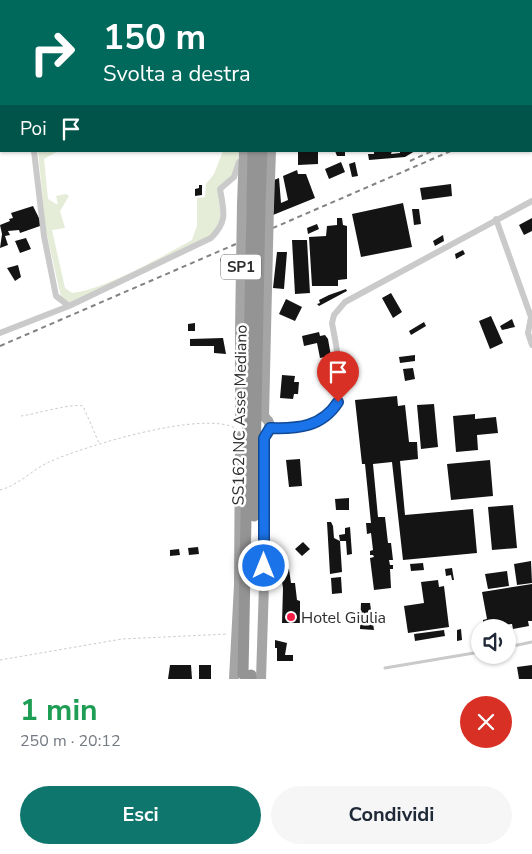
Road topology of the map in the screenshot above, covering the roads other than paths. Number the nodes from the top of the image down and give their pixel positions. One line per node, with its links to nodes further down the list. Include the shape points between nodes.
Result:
1 (34, 152): 11 (street, via 44,236 56,296)
2 (242, 152): 7 (street, via 239,169)
3 (242, 152): 9 (main road, SP1)
4 (253, 152): 9 (highway, SS162 NC Asse Mediano)
5 (262, 152): 9 (highway, SS162 NC Asse Mediano)
6 (271, 152): 9 (main road, SP1)
7 (227, 184): 9 (street, via 235,185); 11 (street, via 220,190 225,214 221,228 211,238)
8 (532, 201): 10 (street)
9 (253, 203): 15 (main road, SP1, bridge, via 266,330 262,416 270,423); 20 (highway, SS162 NC Asse Mediano, bridge); 20 (main road, SP1, bridge, via 240,330 236,634)
10 (496, 219): 12 (street); 15 (street, via 345,302 332,323 341,384 338,402 331,414 296,429)
11 (69, 306): 13 (street)
12 (532, 318): 14 (street, via 528,333)
13 (0, 333)
14 (532, 345)
15 (270, 428): 20 (main road, via 262,439 264,584)
16 (532, 642): 17 (lane)
17 (516, 645)
18 (471, 654): 19 (lane)
19 (385, 668)
20 (247, 678)

